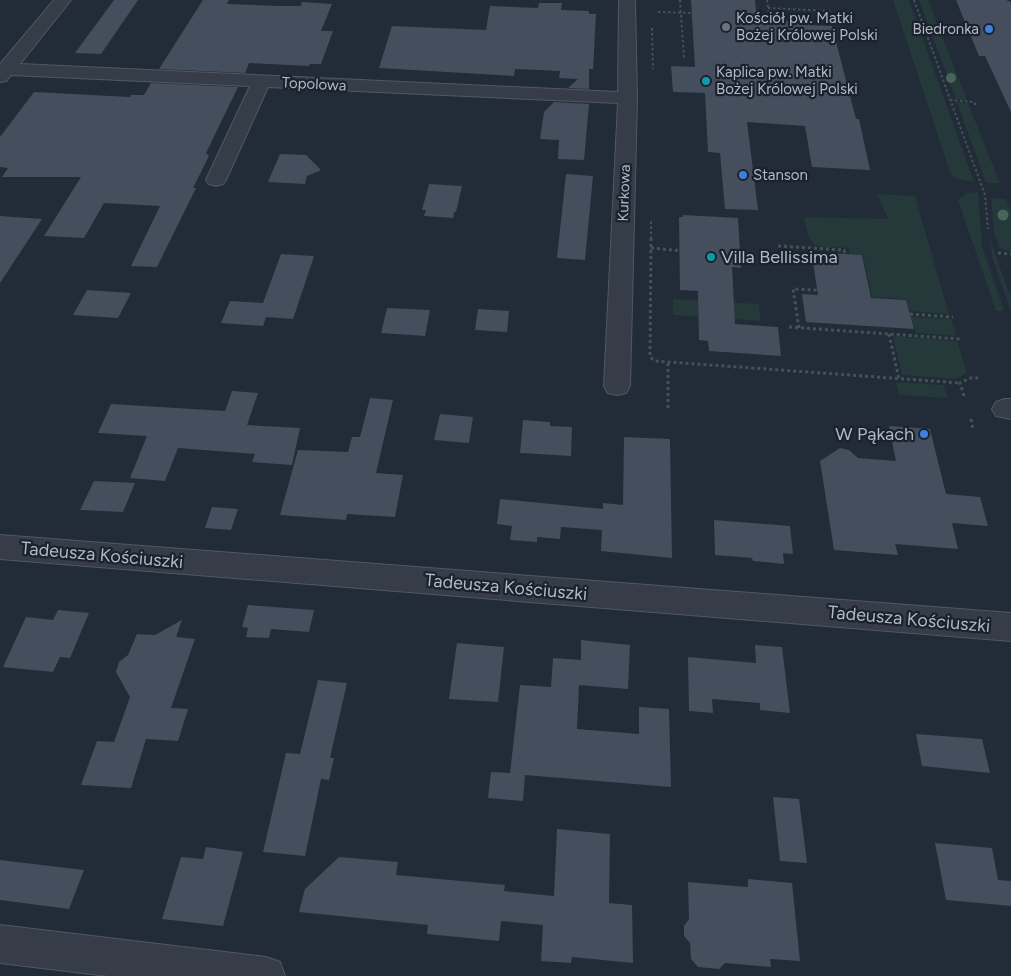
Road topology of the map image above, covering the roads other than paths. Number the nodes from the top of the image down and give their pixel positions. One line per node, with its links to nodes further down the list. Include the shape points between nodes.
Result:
1 (63, 0): 3 (street)
2 (627, 0): 5 (street, Kurkowa)
3 (2, 72): 4 (street, Topolowa)
4 (262, 81): 5 (street, Topolowa); 6 (street)
5 (628, 98): 7 (street, Kurkowa)
6 (216, 180)
7 (617, 386)
8 (0, 547): 9 (street, Tadeusza Kościuszki)
9 (1011, 627)
10 (0, 944): 11 (street)
11 (266, 976)

